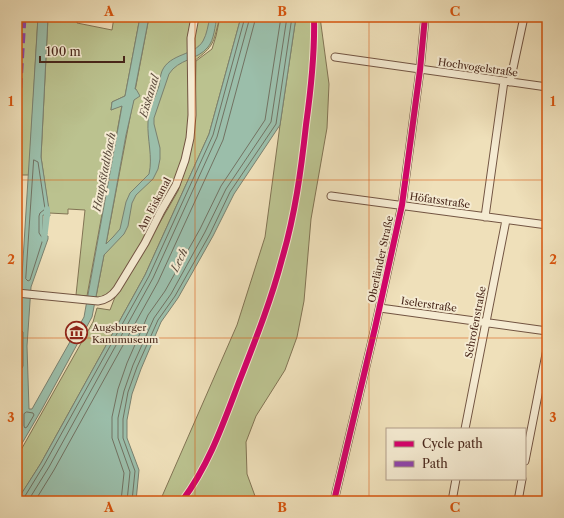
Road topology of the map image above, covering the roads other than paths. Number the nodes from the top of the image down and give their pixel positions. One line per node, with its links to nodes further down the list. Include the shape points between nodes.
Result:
1 (195, 17): 13 (street, Am Eiskanal, via 191,38 191,123 181,173 117,289 107,299 98,301)
2 (425, 17): 5 (street, Oberländer Straße)
3 (524, 17): 6 (street)
4 (335, 57): 5 (street, Hochvogelstraße)
5 (420, 70): 6 (street, Hochvogelstraße); 9 (street, Oberländer Straße)
6 (507, 81): 7 (street, Hochvogelstraße); 10 (street)
7 (547, 87)
8 (331, 196): 9 (street, Höfatsstraße)
9 (402, 205): 10 (street, Höfatsstraße); 14 (street, Oberländer Straße)
10 (485, 217): 11 (street, Höfatsstraße)
11 (506, 220): 12 (street, Höfatsstraße); 15 (street, Schrofenstraße)
12 (547, 225)
13 (18, 294)
14 (380, 308): 15 (street, Iselerstraße); 22 (street, Oberländer Straße)
15 (485, 323): 16 (street, Iselerstraße); 18 (street, Schrofenstraße)
16 (547, 331)
17 (547, 349): 19 (street)
18 (465, 428)
19 (526, 456)
20 (456, 480): 23 (street)
21 (522, 480): 24 (street)
22 (334, 501)
23 (452, 501)
24 (518, 501)

